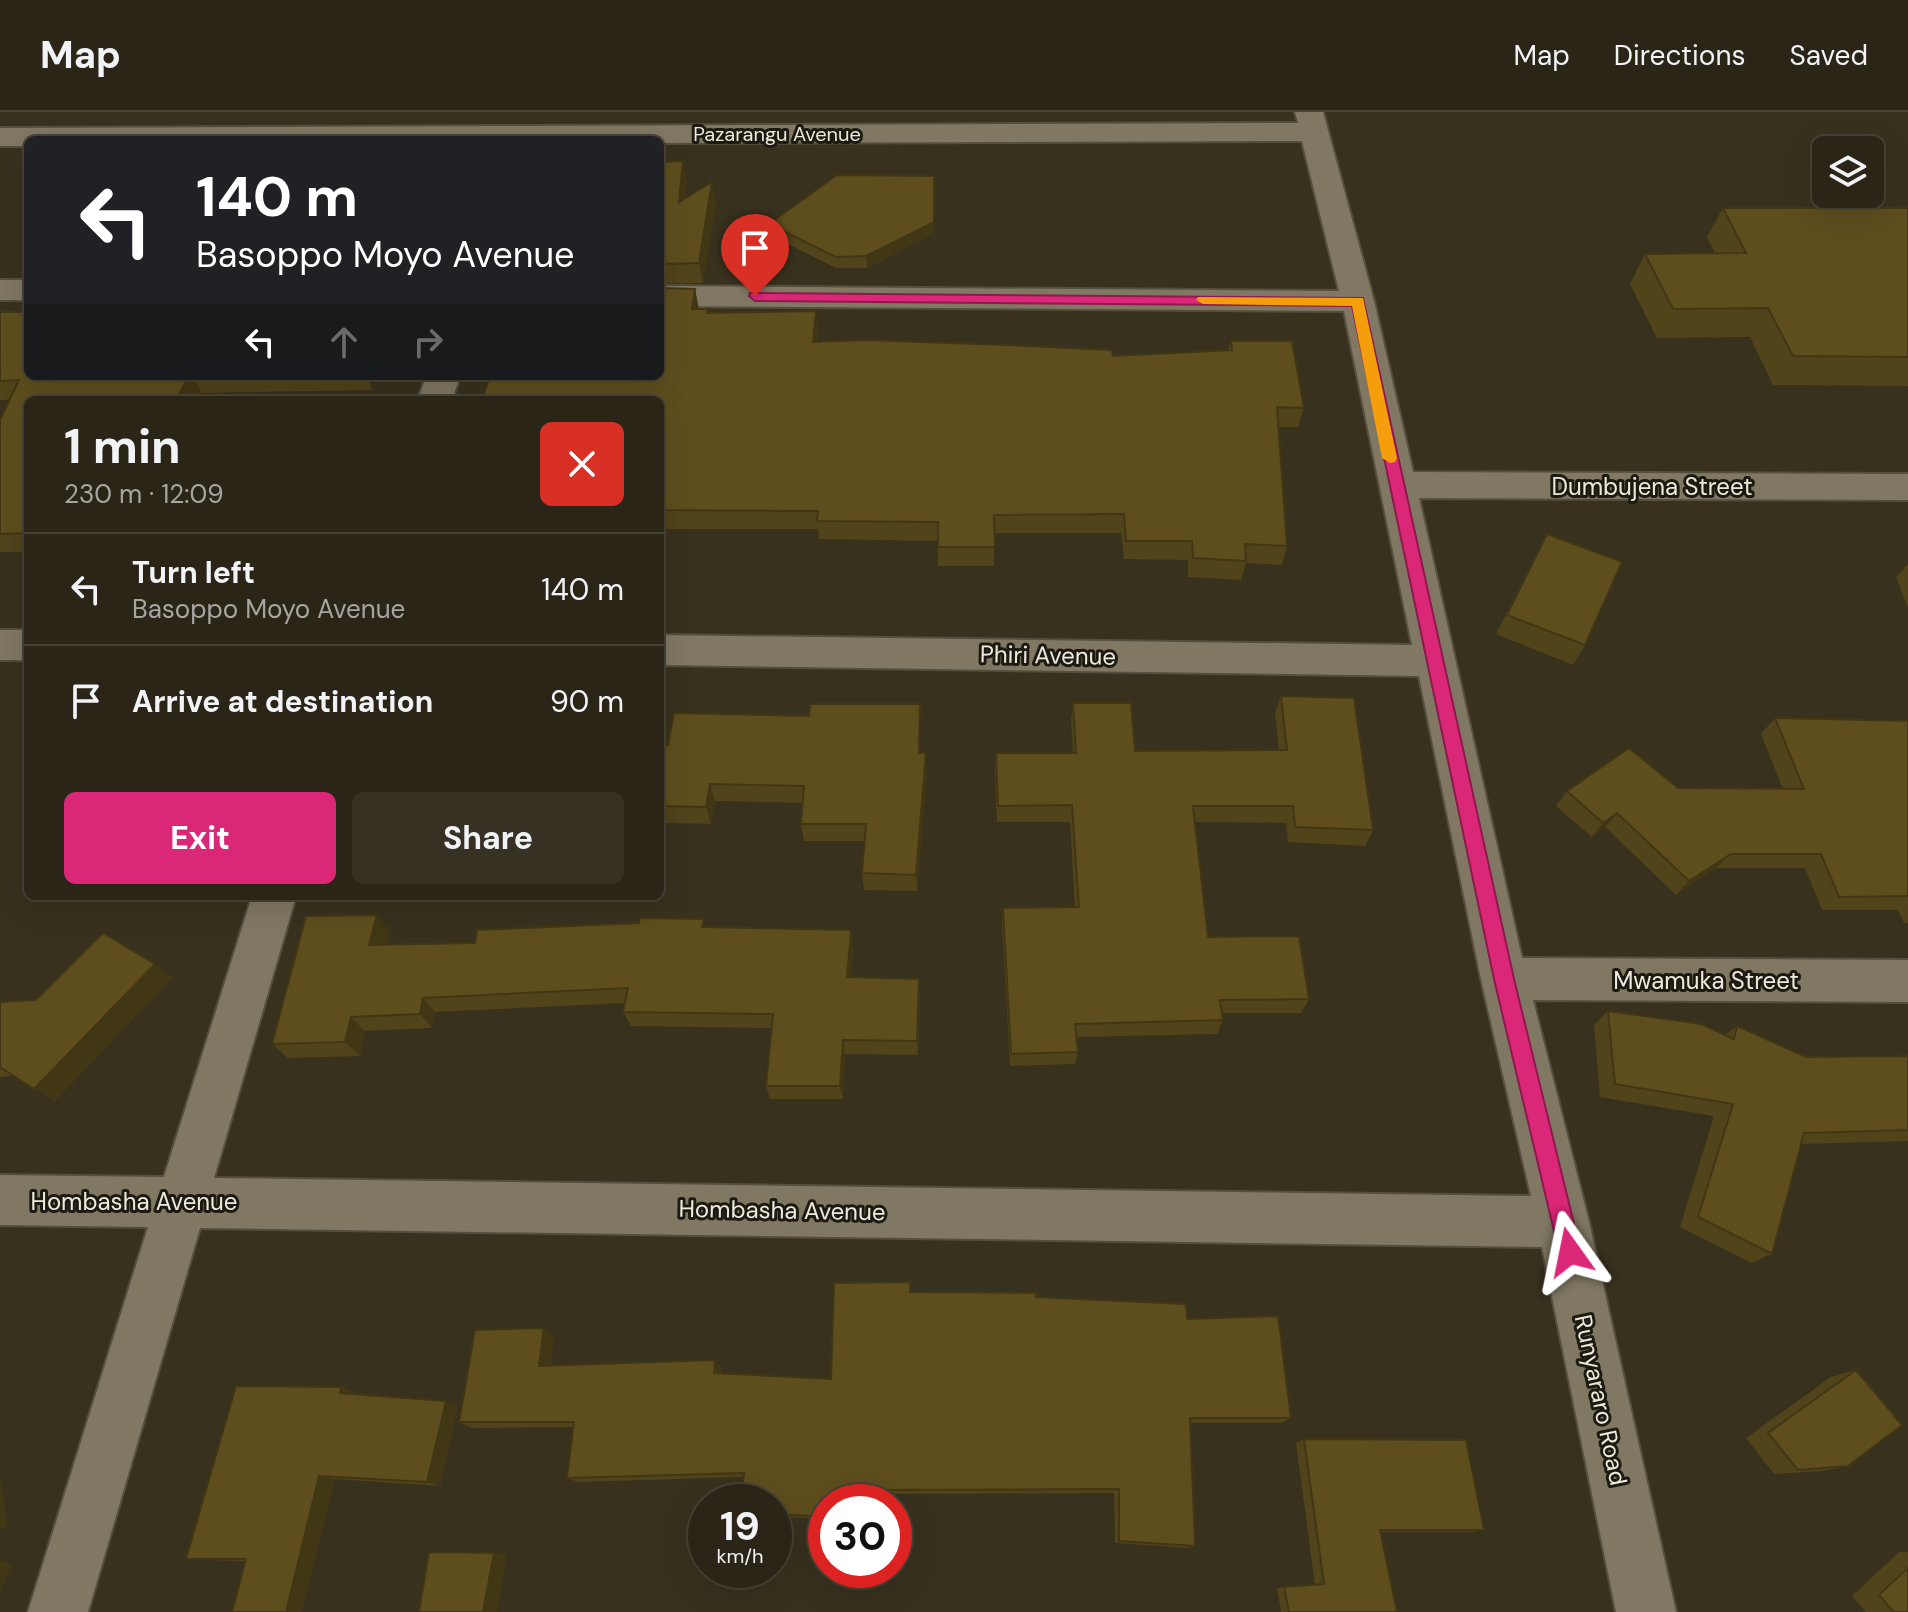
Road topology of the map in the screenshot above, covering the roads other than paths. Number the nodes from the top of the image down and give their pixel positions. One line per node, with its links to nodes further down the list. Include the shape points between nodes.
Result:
1 (1312, 122): 2 (street, Pazarangu Avenue); 8 (street, Runyararo Road)
2 (87, 136)
3 (0, 137): 4 (street, Pazarangu Avenue)
4 (24, 137)
5 (0, 290): 6 (street)
6 (24, 290)
7 (664, 296): 8 (street)
8 (1358, 301): 9 (street, Runyararo Road)
9 (1395, 485): 10 (street, Dumbujena Street); 14 (street, Runyararo Road)
10 (1908, 487)
11 (0, 645): 12 (street)
12 (24, 645)
13 (664, 650): 14 (street, Phiri Avenue)
14 (1436, 661): 16 (street, Runyararo Road)
15 (273, 900): 19 (street)
16 (1504, 979): 17 (street, Mwamuka Street); 20 (street, Runyararo Road)
17 (1908, 981)
18 (0, 1200): 19 (street, Hombasha Avenue)
19 (180, 1200): 20 (street, Hombasha Avenue); 21 (street)
20 (1563, 1222): 22 (street, Runyararo Road)
21 (58, 1612)
22 (1646, 1612)

